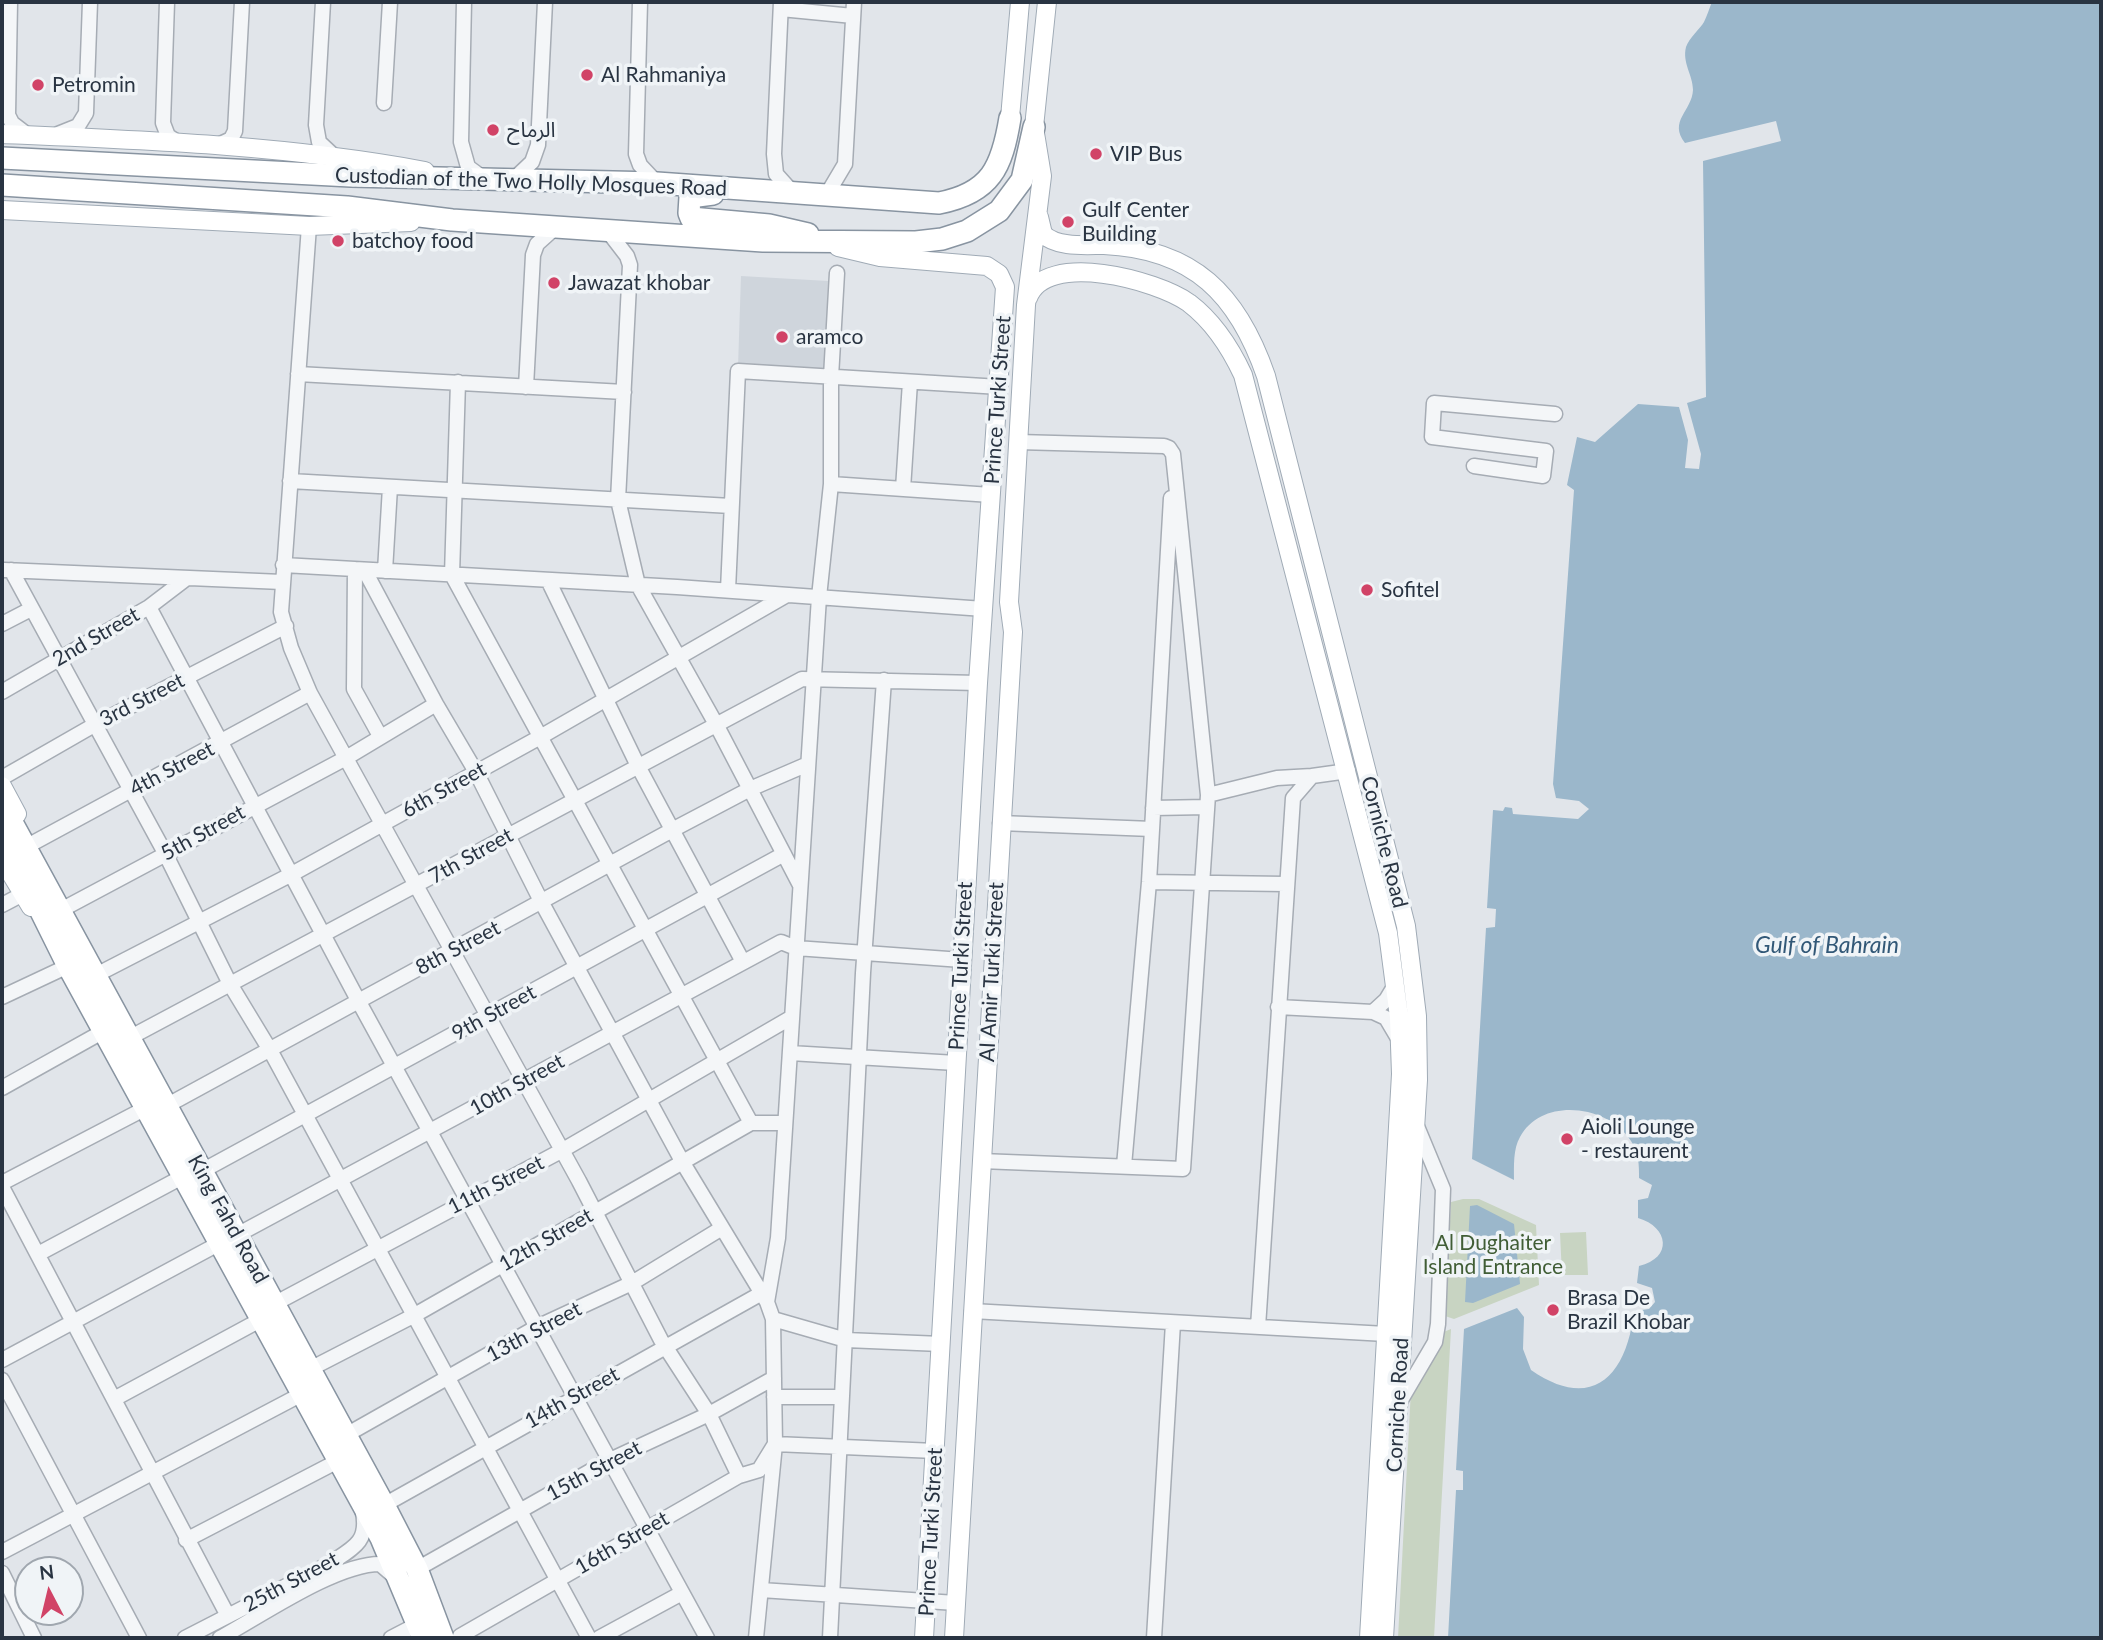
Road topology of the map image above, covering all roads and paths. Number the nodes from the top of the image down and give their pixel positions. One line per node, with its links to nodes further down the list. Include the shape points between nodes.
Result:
1 (10, 2): 18 (street, via 8,115 12,123)
2 (90, 2): 18 (street, via 86,113 73,130)
3 (167, 2): 19 (street, via 163,123 168,136)
4 (242, 2): 20 (street, via 235,131)
5 (323, 2): 21 (street, via 316,125 319,142)
6 (390, 2): 14 (street)
7 (464, 2): 25 (street, via 461,142 468,167)
8 (545, 2): 26 (street, via 538,145 532,162)
9 (640, 2): 27 (street, via 636,154)
10 (1020, 2): 15 (main road)
11 (1047, 2): 16 (main road)
12 (781, 6): 13 (street); 29 (street, via 774,154 776,174)
13 (853, 9): 30 (street, via 845,164)
14 (384, 99)
15 (1010, 118): 30 (highway, Custodian of the Two Holly Mosques Road, via 998,166 966,196 939,203)
16 (1034, 127): 31 (main road, via 1042,157); 38 (highway, via 1022,180 1007,203 979,226 916,243)
17 (2, 134): 18 (main road)
18 (38, 136): 19 (main road)
19 (180, 144): 20 (main road)
20 (216, 146): 21 (main road)
21 (334, 156): 23 (main road)
22 (2, 158): 24 (highway, Custodian of the Two Holly Mosques Road)
23 (453, 176): 24 (highway, Custodian of the Two Holly Mosques Road); 25 (highway, Custodian of the Two Holly Mosques Road)
24 (418, 177): 36 (highway, via 364,188 369,200 411,208 563,216)
25 (484, 178): 26 (highway, Custodian of the Two Holly Mosques Road)
26 (513, 180): 27 (highway, Custodian of the Two Holly Mosques Road)
27 (657, 183): 29 (highway, Custodian of the Two Holly Mosques Road)
28 (2, 185): 33 (highway, Custodian of the Two Holly Mosques Road, via 347,206)
29 (785, 193): 30 (highway, Custodian of the Two Holly Mosques Road); 38 (highway, via 696,194 690,197 689,214 699,220 793,229 811,234)
30 (826, 196)
31 (1038, 205): 39 (main road, Corniche Road, via 1040,229 1047,239); 43 (main road, Al Amir Turki Street)
32 (2, 210): 34 (main road)
33 (452, 220): 34 (main road); 35 (highway, Custodian of the Two Holly Mosques Road)
34 (309, 226): 44 (street)
35 (557, 226): 36 (highway, Custodian of the Two Holly Mosques Road); 48 (street, via 537,244 533,255)
36 (582, 228): 37 (highway, Custodian of the Two Holly Mosques Road)
37 (607, 230): 38 (highway, Custodian of the Two Holly Mosques Road); 50 (street, via 630,265)
38 (817, 243): 42 (main road, Custodian of the Two Holly Mosques Road, via 880,257 987,266 999,274)
39 (1096, 245): 41 (main road, via 1086,258); 171 (main road, Corniche Road, via 1154,253 1199,272 1231,304 1254,343 1266,376 1406,926 1417,1016)
40 (837, 272): 45 (street)
41 (1094, 274): 43 (main road, Corniche Road, via 1045,277); 99 (main road, Corniche Road, via 1137,280 1174,293 1212,324 1234,356 1243,375)
42 (1005, 295): 49 (main road, Prince Turki Street)
43 (1026, 305): 52 (main road, Al Amir Turki Street)
44 (298, 374): 46 (street); 55 (street)
45 (831, 377): 47 (street); 56 (street); 62 (street, via 738,371)
46 (458, 382): 48 (street); 59 (street)
47 (909, 382): 49 (street); 58 (street)
48 (526, 387): 50 (street)
49 (1000, 387): 60 (main road, Prince Turki Street)
50 (624, 392): 61 (street)
51 (1555, 414): 54 (street, via 1434,403 1432,437 1546,450 1543,477)
52 (1018, 442): 53 (street, via 1164,446); 75 (main road, Al Amir Turki Street)
53 (1173, 454): 107 (street); 110 (street)
54 (1474, 466)
55 (290, 481): 57 (street); 63 (street)
56 (831, 484): 58 (street); 74 (street)
57 (390, 487): 59 (street); 66 (street)
58 (903, 489): 60 (street)
59 (455, 491): 61 (street); 67 (street)
60 (991, 495): 76 (main road, Prince Turki Street)
61 (618, 500): 62 (street); 71 (street)
62 (731, 506): 72 (street)
63 (283, 565): 65 (street); 70 (street)
64 (6, 570): 68 (street); 78 (street)
65 (360, 570): 66 (street); 90 (street); 93 (street, via 354,689)
66 (385, 571): 67 (street)
67 (452, 575): 69 (street); 94 (street)
68 (187, 578): 70 (street); 77 (street, 2nd Street)
69 (548, 580): 71 (street); 89 (street)
70 (282, 582): 80 (street, via 281,612)
71 (638, 585): 72 (street); 82 (street)
72 (728, 590): 73 (street)
73 (788, 595): 74 (street); 82 (street, 6th Street)
74 (818, 597): 76 (street); 84 (street)
75 (1009, 602): 76 (main road); 111 (main road, Al Amir Turki Street, via 1013,632)
76 (984, 605): 86 (main road, Prince Turki Street)
77 (149, 607): 81 (street, 2nd Street); 83 (street)
78 (32, 609): 79 (street); 81 (street)
79 (2, 624)
80 (286, 626): 83 (street, 3rd Street); 88 (street)
81 (59, 659): 87 (street, 2nd Street); 91 (street)
82 (679, 659): 89 (street, 6th Street); 92 (street)
83 (187, 677): 91 (street, 3rd Street); 95 (street)
84 (813, 678): 85 (street); 92 (street, 7th Street); 97 (street)
85 (884, 680): 86 (street); 139 (street)
86 (978, 683): 140 (main road, Prince Turki Street)
87 (2, 692)
88 (310, 693): 95 (street, 4th Street); 96 (street)
89 (605, 700): 94 (street, 6th Street); 98 (street)
90 (436, 704): 93 (street, 5th Street); 100 (street)
91 (96, 724): 102 (street, 3rd Street); 105 (street)
92 (717, 726): 98 (street, 7th Street); 104 (street)
93 (380, 736): 96 (street, 5th Street)
94 (542, 736): 100 (street, 6th Street); 106 (street)
95 (222, 742): 105 (street, 4th Street); 109 (street)
96 (346, 758): 109 (street, 5th Street); 112 (street)
97 (808, 764): 104 (street, 8th Street); 126 (street)
98 (638, 766): 106 (street, 7th Street); 113 (street)
99 (1348, 771): 101 (street); 146 (main road, Corniche Road, via 1388,933)
100 (476, 772): 112 (street, 6th Street); 116 (street)
101 (1312, 776): 107 (street, via 1277,778); 125 (street, via 1293,798)
102 (2, 778)
103 (2, 786): 117 (main road)
104 (750, 789): 113 (street, 8th Street); 119 (street)
105 (131, 790): 117 (street, 4th Street); 118 (street)
106 (577, 800): 116 (street, 7th Street); 121 (street)
107 (1207, 801): 110 (street); 123 (street)
108 (2, 804): 130 (highway, King Fahd Road)
109 (255, 804): 118 (street, 5th Street); 122 (street)
110 (1153, 808): 114 (street)
111 (1000, 822): 114 (street); 174 (main road, Al Amir Turki Street)
112 (382, 824): 122 (street, 6th Street); 127 (street)
113 (674, 829): 121 (street, 8th Street); 129 (street)
114 (1152, 829): 124 (street)
115 (2, 833): 135 (highway, King Fahd Road)
116 (507, 835): 127 (street, 7th Street); 131 (street)
117 (33, 843): 130 (main road)
118 (165, 853): 130 (street, 5th Street); 133 (street)
119 (784, 854): 126 (street); 129 (street, 9th Street)
120 (2, 859): 128 (main road)
121 (611, 865): 131 (street, 8th Street); 134 (street)
122 (292, 874): 133 (street, 6th Street); 136 (street)
123 (1201, 880): 124 (street); 125 (street); 176 (street, via 1183,1169)
124 (1149, 882): 176 (street)
125 (1285, 884): 150 (street)
126 (800, 885): 137 (street)
127 (416, 886): 136 (street, 7th Street); 138 (street)
128 (21, 895): 132 (street); 135 (main road)
129 (710, 896): 134 (street, 9th Street); 141 (street)
130 (56, 901): 144 (highway, King Fahd Road)
131 (542, 903): 138 (street, 8th Street); 143 (street)
132 (2, 905)
133 (198, 920): 144 (street, 6th Street); 145 (street)
134 (647, 931): 143 (street, 9th Street); 147 (street)
135 (52, 932): 142 (highway, King Fahd Road)
136 (323, 934): 145 (street, 7th Street); 149 (street)
137 (796, 948): 139 (street, 10th Street); 141 (street, 10th Street, via 781,942); 153 (street)
138 (452, 951): 149 (street, 8th Street); 152 (street)
139 (865, 954): 140 (street, 10th Street); 160 (street)
140 (962, 960): 162 (main road, Prince Turki Street)
141 (743, 962): 147 (street, 10th Street)
142 (68, 966): 148 (street); 154 (highway, King Fahd Road)
143 (577, 968): 152 (street, 9th Street); 155 (street)
144 (96, 975): 156 (highway, King Fahd Road)
145 (230, 984): 156 (street, 7th Street); 158 (street)
146 (1395, 985): 151 (street); 157 (main road, Corniche Road)
147 (681, 993): 155 (street, 10th Street); 161 (street)
148 (2, 998)
149 (359, 1002): 158 (street, 8th Street); 163 (street)
150 (1278, 1007): 151 (street); 196 (street)
151 (1373, 1013): 157 (street, via 1386,1018)
152 (488, 1016): 163 (street, 9th Street); 164 (street)
153 (792, 1017): 159 (street); 161 (street, 11th Street)
154 (104, 1031): 165 (street); 167 (highway, King Fahd Road)
155 (611, 1032): 164 (street, 10th Street); 166 (street)
156 (129, 1038): 167 (highway, King Fahd Road)
157 (1400, 1042): 197 (main road, Corniche Road)
158 (270, 1050): 167 (street, 8th Street); 168 (street)
159 (790, 1053): 160 (street); 170 (street)
160 (859, 1057): 162 (street); 198 (street)
161 (715, 1060): 166 (street, 11th Street); 169 (street)
162 (956, 1063): 199 (main road, Prince Turki Street)
163 (395, 1068): 168 (street, 9th Street); 172 (street)
164 (524, 1082): 172 (street, 10th Street); 173 (street)
165 (2, 1088)
166 (650, 1100): 173 (street, 11th Street); 175 (street)
167 (156, 1107): 177 (highway, King Fahd Road); 179 (street, 8th Street)
168 (304, 1115): 177 (street, 9th Street); 178 (street)
169 (751, 1124): 170 (street, 12th Street); 175 (street, 12th Street)
170 (785, 1124): 188 (street, via 778,1238)
171 (1415, 1124): 211 (main road, Corniche Road); 211 (street, via 1443,1189 1438,1324 1435,1342)
172 (430, 1133): 178 (street, 10th Street); 180 (street)
173 (561, 1151): 180 (street, 11th Street); 181 (street)
174 (981, 1161): 176 (street); 190 (main road, Al Amir Turki Street)
175 (682, 1163): 181 (street, 12th Street); 182 (street)
176 (1124, 1166)
177 (193, 1173): 183 (highway, King Fahd Road); 185 (street, 9th Street)
178 (339, 1181): 183 (street, 10th Street); 184 (street)
179 (2, 1185): 185 (street)
180 (466, 1199): 184 (street, 11th Street); 186 (street)
181 (595, 1212): 186 (street, 12th Street); 187 (street)
182 (722, 1228): 187 (street, 13th Street); 188 (street)
183 (228, 1239): 189 (highway, King Fahd Road); 193 (street, 10th Street)
184 (376, 1250): 189 (street, 11th Street); 191 (street)
185 (38, 1254): 193 (street)
186 (503, 1265): 191 (street, 12th Street); 195 (street)
187 (632, 1283): 195 (street, 13th Street); 200 (street)
188 (764, 1297): 192 (street); 200 (street, 14th Street)
189 (268, 1311): 202 (highway, King Fahd Road); 206 (highway, King Fahd Road); 210 (street, 11th Street)
190 (972, 1311): 194 (street); 238 (main road, Al Amir Turki Street)
191 (414, 1316): 202 (street, 12th Street); 205 (street)
192 (773, 1319): 198 (street); 203 (street)
193 (73, 1321): 201 (street, 10th Street); 210 (street)
194 (1173, 1323): 196 (street); 254 (street)
195 (537, 1327): 205 (street, 13th Street); 207 (street)
196 (1258, 1327): 197 (street)
197 (1387, 1334): 255 (main road, Corniche Road)
198 (846, 1340): 199 (street); 208 (street)
199 (942, 1344): 217 (main road, Prince Turki Street)
200 (665, 1346): 207 (street, 14th Street); 212 (street)
201 (2, 1360)
202 (310, 1369): 213 (highway, King Fahd Road)
203 (774, 1378): 209 (street); 212 (street, 15th Street)
204 (2, 1380): 225 (street)
205 (446, 1380): 213 (street, 13th Street); 216 (street)
206 (302, 1394): 219 (highway, King Fahd Road); 220 (street)
207 (574, 1395): 216 (street, 14th Street); 218 (street)
208 (842, 1397): 209 (street); 215 (street)
209 (774, 1398): 214 (street)
210 (114, 1399): 220 (street)
211 (1398, 1405): 256 (main road, Corniche Road)
212 (709, 1414): 218 (street, 15th Street); 221 (street)
213 (346, 1436): 223 (highway, King Fahd Road)
214 (775, 1444): 215 (street); 221 (street, 16th Street, via 759,1470); 234 (street)
215 (841, 1447): 217 (street); 236 (street)
216 (484, 1448): 223 (street, 14th Street); 224 (street)
217 (936, 1451): 237 (main road, Prince Turki Street)
218 (610, 1460): 224 (street, 15th Street); 226 (street)
219 (338, 1461): 222 (highway, King Fahd Road); 227 (street)
220 (153, 1472): 225 (street); 227 (street)
221 (739, 1476): 226 (street, 16th Street)
222 (362, 1505): 230 (street, 25th Street, via 363,1538); 233 (highway, King Fahd Road)
223 (384, 1505): 229 (highway, King Fahd Road)
224 (519, 1511): 229 (street, 15th Street); 232 (street)
225 (73, 1513): 228 (street); 243 (street)
226 (647, 1527): 232 (street, 16th Street); 235 (street)
227 (186, 1540): 239 (street)
228 (2, 1552)
229 (417, 1569): 241 (highway, King Fahd Road)
230 (331, 1570): 233 (street, 25th Street, via 380,1564); 239 (street, 25th Street); 240 (street, 25th Street)
231 (2, 1573): 242 (street)
232 (557, 1581): 241 (street, 16th Street); 247 (street)
233 (400, 1583): 241 (highway, King Fahd Road)
234 (761, 1590): 236 (street); 250 (street)
235 (682, 1593): 248 (street); 249 (street)
236 (832, 1594): 237 (street); 251 (street)
237 (926, 1601): 238 (street); 252 (main road, Prince Turki Street)
238 (956, 1603): 253 (main road, Al Amir Turki Street)
239 (229, 1616): 244 (street, 25th Street)
240 (239, 1634): 245 (street, 25th Street)
241 (441, 1634): 246 (street, 16th Street)
242 (34, 1638)
243 (139, 1638)
244 (185, 1638)
245 (220, 1638)
246 (391, 1638)
247 (589, 1638)
248 (599, 1638)
249 (707, 1638)
250 (756, 1638)
251 (830, 1638)
252 (924, 1638)
253 (954, 1638)
254 (1154, 1638)
255 (1369, 1638)
256 (1384, 1638)

